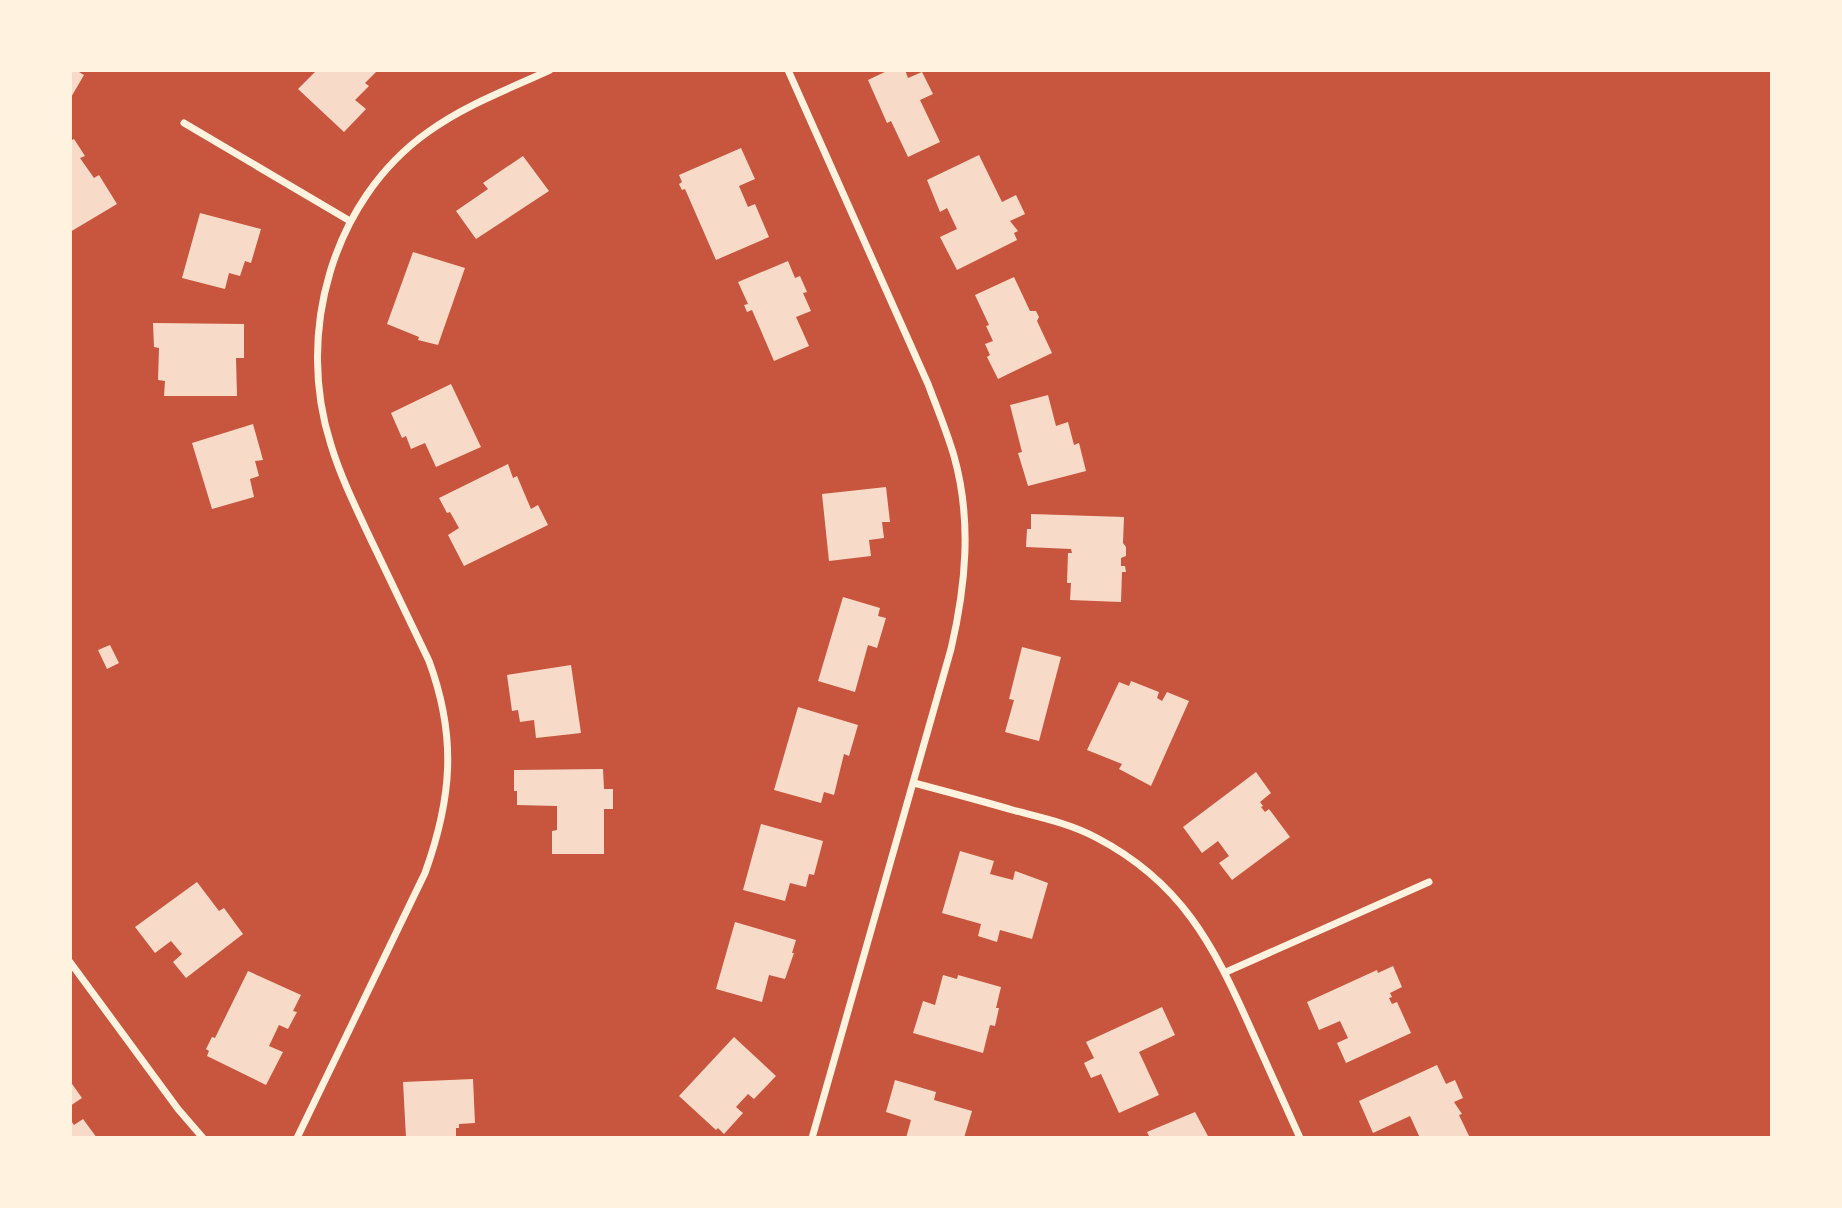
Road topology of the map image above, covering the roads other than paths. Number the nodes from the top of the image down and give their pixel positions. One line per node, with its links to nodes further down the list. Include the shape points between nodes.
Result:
1 (551, 70): 4 (street, via 456,113 425,134 372,187)
2 (788, 70): 5 (street, via 928,384 961,491 965,532 961,606)
3 (184, 123): 4 (street)
4 (350, 220): 10 (street, via 333,262 320,321 317,366 321,403 342,479 440,690 448,779 439,835 425,873)
5 (914, 783): 8 (street, via 1061,823 1132,859 1186,908); 11 (street)
6 (1429, 882): 8 (street)
7 (70, 962): 9 (street)
8 (1226, 972): 12 (street)
9 (203, 1138)
10 (296, 1138)
11 (813, 1138)
12 (1300, 1138)

